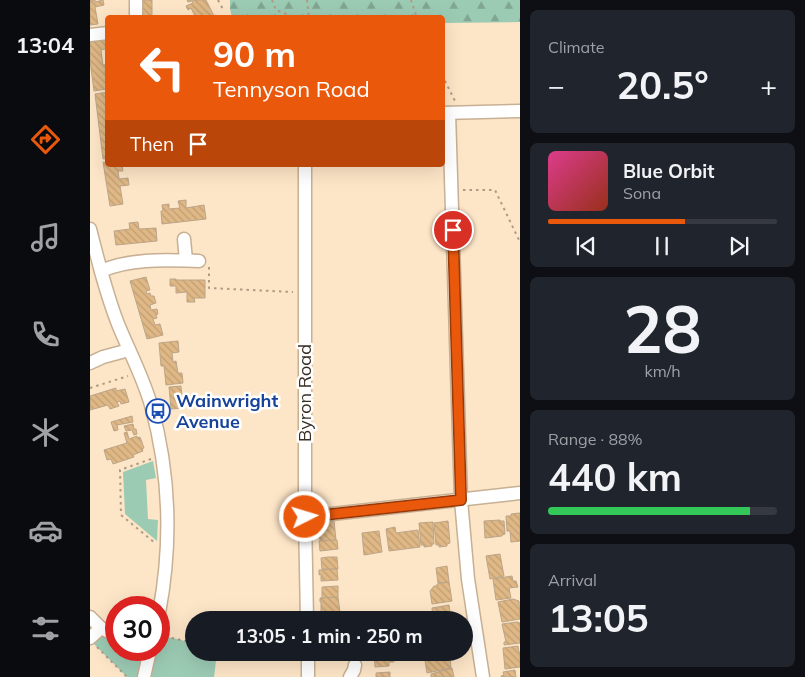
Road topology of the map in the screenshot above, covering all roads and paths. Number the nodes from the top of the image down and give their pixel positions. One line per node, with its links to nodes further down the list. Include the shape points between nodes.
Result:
1 (136, 0): 7 (street)
2 (218, 0): 6 (path)
3 (272, 0): 8 (path, via 276,10)
4 (307, 0): 9 (path)
5 (411, 0): 10 (path)
6 (224, 11)
7 (136, 15)
8 (289, 15)
9 (310, 15)
10 (416, 15)
11 (105, 33): 12 (street)
12 (90, 35)
13 (445, 88): 15 (path)
14 (520, 111): 15 (street)
15 (451, 113): 17 (street)
16 (305, 167): 23 (street, Byron Road)
17 (451, 190): 20 (path, via 495,190); 30 (street)
18 (90, 229): 22 (street)
19 (184, 238): 21 (street)
20 (520, 242)
21 (192, 261): 22 (street, via 135,262); 23 (path, via 208,262 209,288)
22 (101, 271): 24 (street)
23 (306, 292): 31 (street, Byron Road)
24 (129, 350): 25 (street); 26 (street)
25 (90, 363)
26 (140, 373): 27 (path); 28 (street)
27 (90, 388)
28 (162, 456): 32 (street, via 168,515); 32 (path, via 120,470 121,515)
29 (520, 493): 30 (street)
30 (461, 500): 31 (street); 46 (street, via 468,579)
31 (305, 517): 34 (street, Byron Road)
32 (167, 552): 33 (street)
33 (162, 596)
34 (307, 611)
35 (90, 618): 36 (street)
36 (102, 628): 37 (street); 40 (street)
37 (105, 630)
38 (170, 638): 39 (path)
39 (185, 641)
40 (93, 642): 43 (path)
41 (148, 661): 44 (street)
42 (308, 661): 45 (street)
43 (127, 677)
44 (144, 677)
45 (308, 677)
46 (483, 677)

